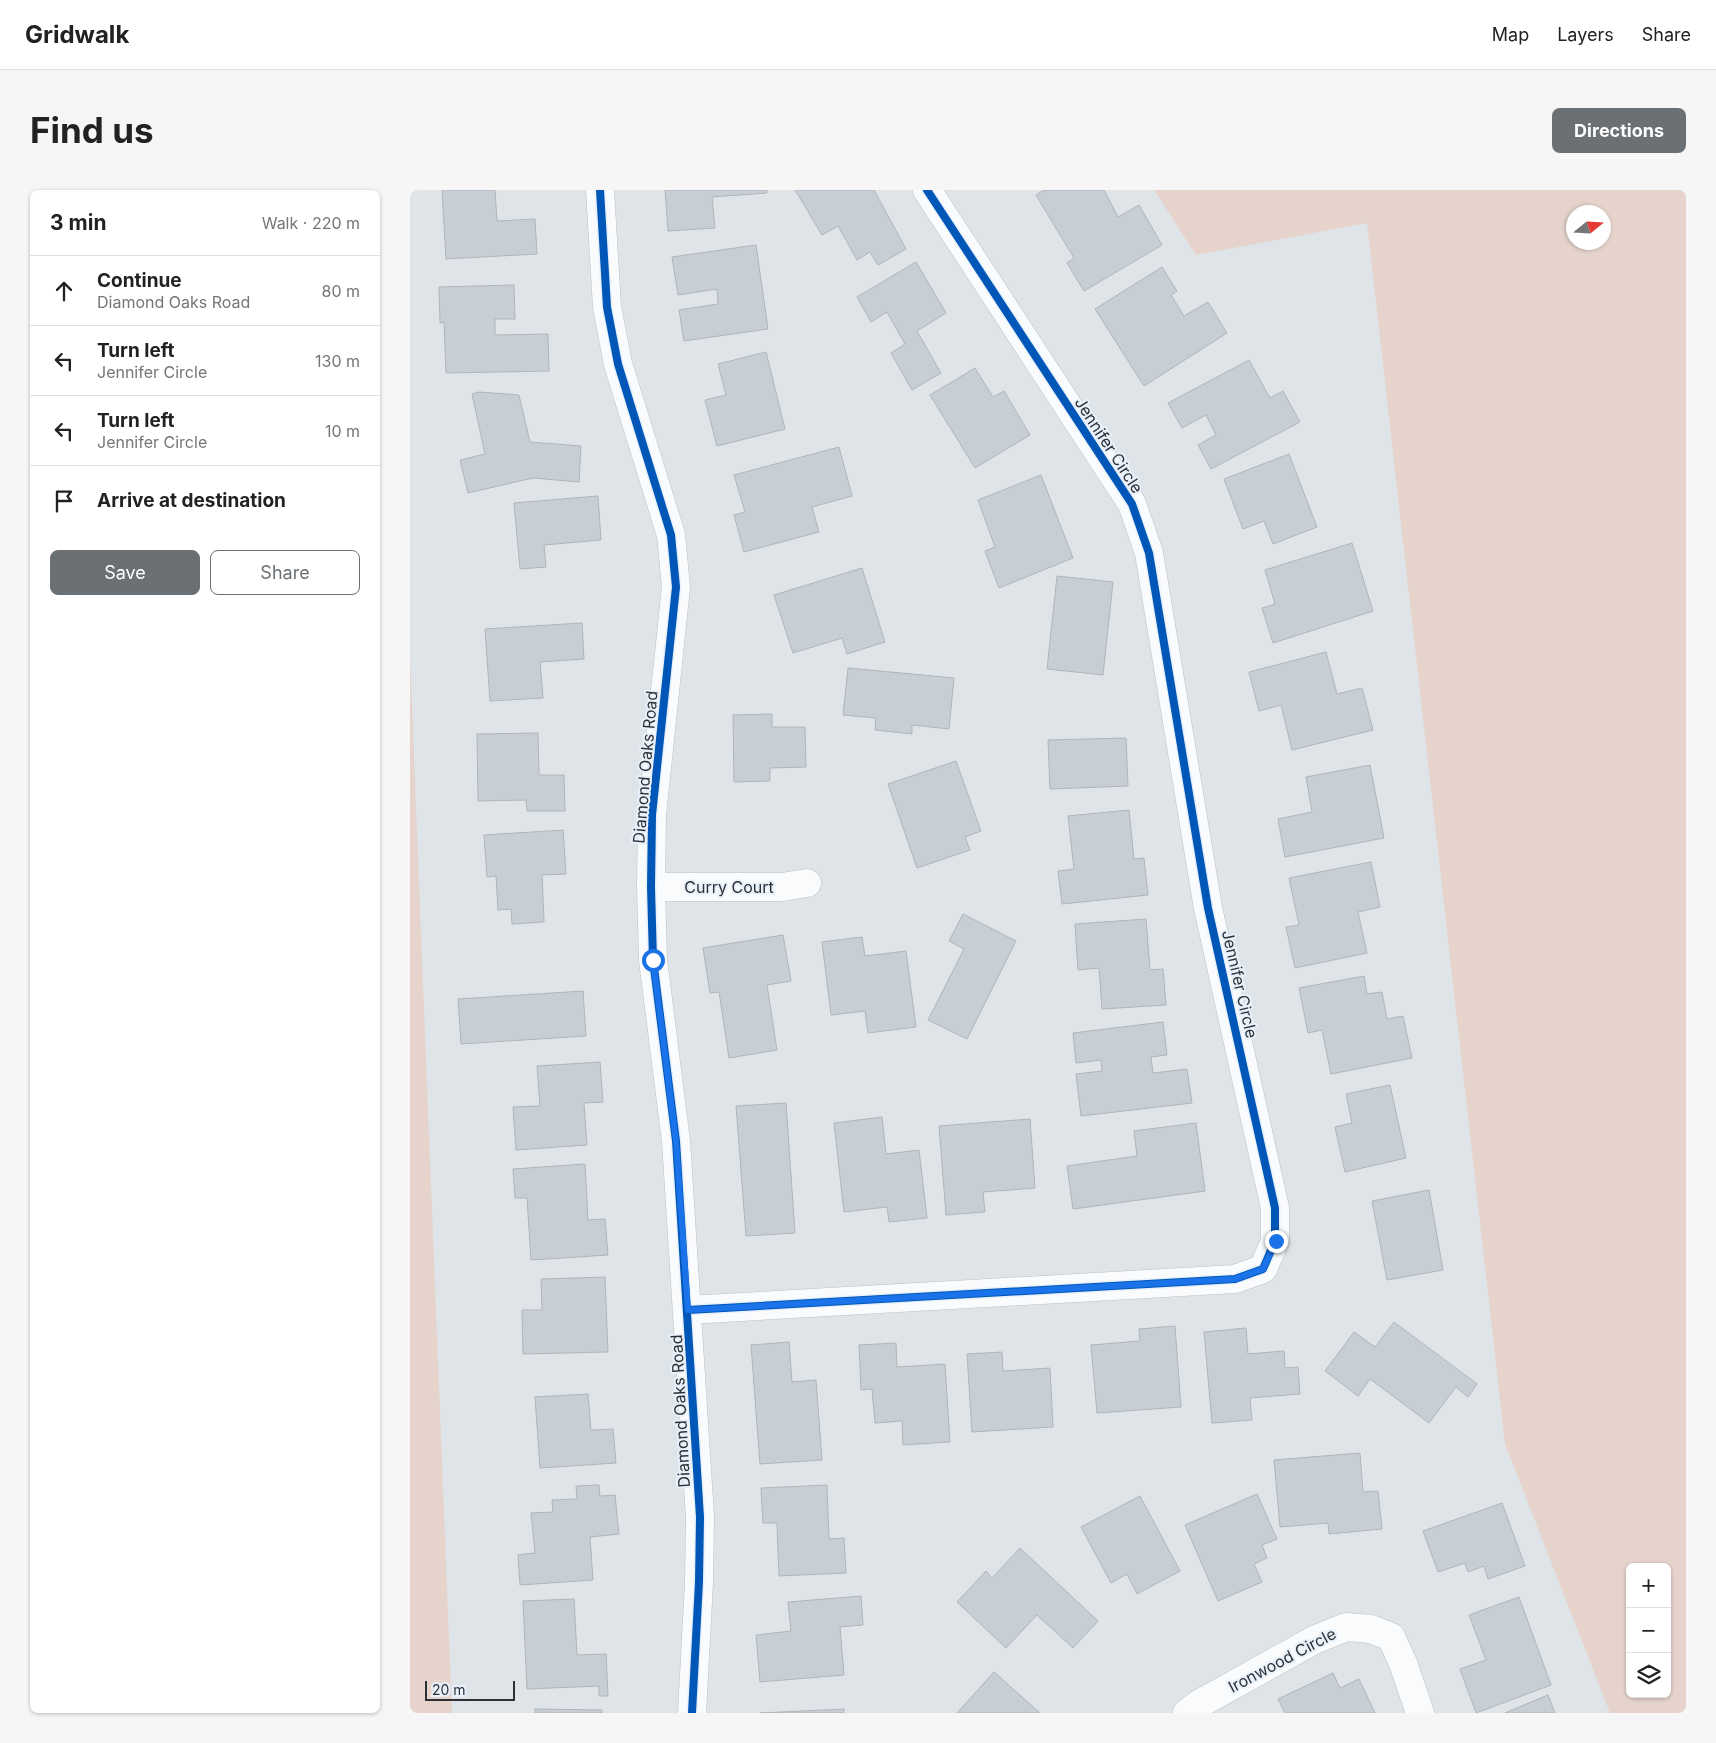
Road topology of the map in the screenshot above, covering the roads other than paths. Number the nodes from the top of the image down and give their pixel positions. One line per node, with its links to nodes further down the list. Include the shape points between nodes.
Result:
1 (600, 190): 4 (street, Diamond Oaks Road, via 607,307 618,364 671,535 676,587 652,815)
2 (928, 190): 5 (street, Jennifer Circle, via 1132,504 1149,553 1208,908 1275,1208 1276,1241 1263,1269 1235,1279)
3 (807, 884): 4 (street, Curry Court, via 782,887)
4 (651, 887): 5 (street, Diamond Oaks Road, via 653,960 674,1122)
5 (688, 1310): 6 (street, Diamond Oaks Road, via 700,1517 700,1582)
6 (692, 1713)
7 (1187, 1713): 8 (street, Ironwood Circle, via 1314,1640 1346,1627 1371,1629 1391,1637)
8 (1420, 1713)

